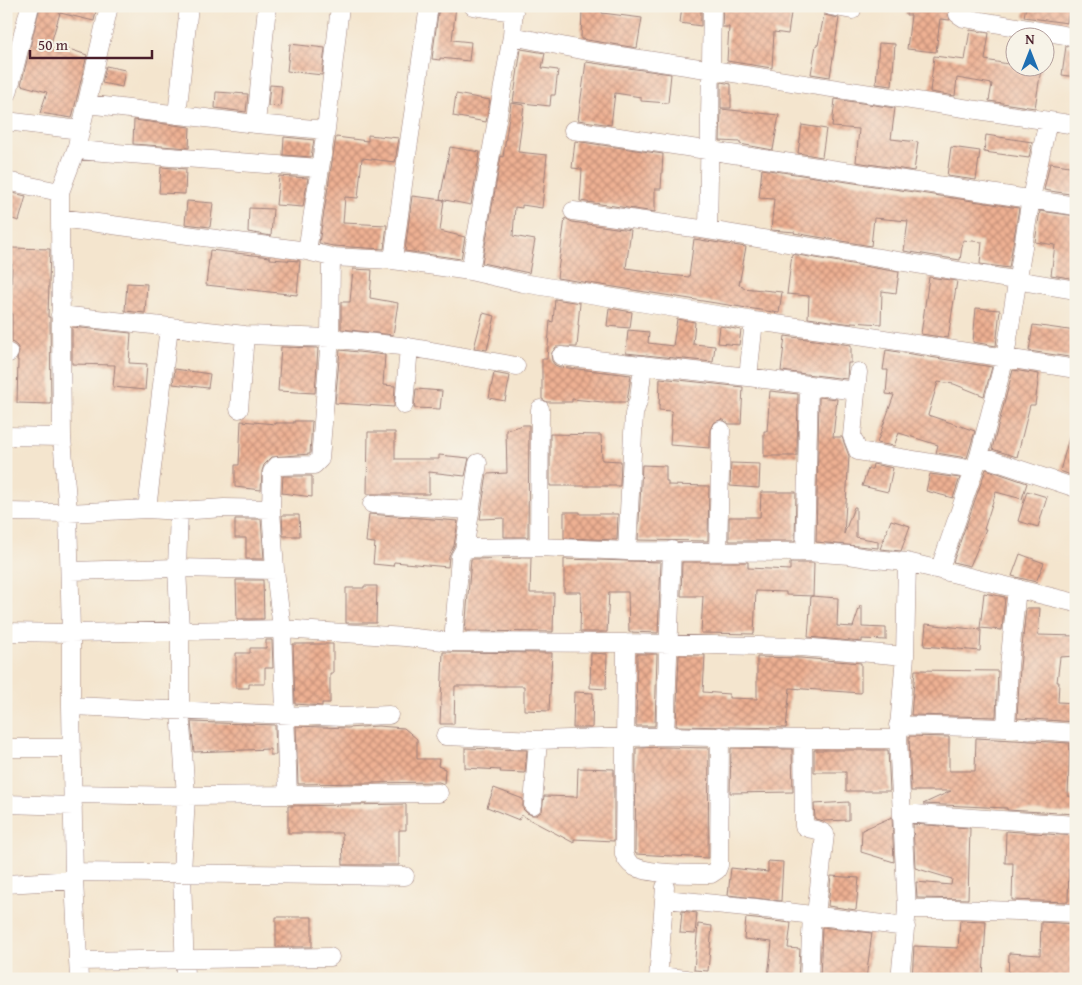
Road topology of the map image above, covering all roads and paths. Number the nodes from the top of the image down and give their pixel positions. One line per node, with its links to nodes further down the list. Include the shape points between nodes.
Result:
1 (30, 6): 16 (street)
2 (110, 6): 17 (street)
3 (188, 6): 18 (street)
4 (267, 6): 21 (street)
5 (340, 6): 24 (street)
6 (429, 6): 38 (street)
7 (473, 6): 11 (street)
8 (712, 6): 15 (street)
9 (830, 6): 12 (street)
10 (958, 6): 14 (street, via 958,14 964,18)
11 (514, 9): 13 (street)
12 (852, 10)
13 (512, 36): 15 (street); 39 (street)
14 (1076, 37)
15 (710, 69): 20 (street); 27 (street)
16 (8, 93)
17 (87, 104): 18 (street); 23 (street)
18 (177, 115): 21 (street)
19 (6, 121): 23 (street)
20 (1048, 121): 22 (street); 31 (street)
21 (256, 124): 24 (street)
22 (1076, 125)
23 (80, 130): 26 (street)
24 (326, 130): 28 (street)
25 (573, 130): 27 (street)
26 (76, 150): 28 (street); 30 (street)
27 (709, 152): 31 (street); 35 (street)
28 (320, 168): 36 (street)
29 (6, 181): 30 (street)
30 (60, 192): 34 (street)
31 (1030, 198): 32 (street); 40 (street)
32 (1076, 206)
33 (573, 211): 35 (street)
34 (60, 218): 36 (street); 42 (street)
35 (708, 230): 40 (street)
36 (306, 251): 37 (street)
37 (332, 257): 38 (street); 46 (street)
38 (394, 260): 39 (street)
39 (470, 271): 43 (street, via 522,283)
40 (1017, 279): 41 (street); 49 (street)
41 (1076, 290)
42 (60, 315): 44 (street); 62 (street)
43 (754, 321): 49 (street); 54 (street)
44 (169, 327): 45 (street); 67 (street)
45 (245, 335): 46 (street); 58 (street)
46 (330, 338): 47 (street); 68 (street, via 320,459 314,465 274,468)
47 (408, 347): 51 (street); 57 (street)
48 (562, 356): 50 (street)
49 (1005, 357): 52 (street); 64 (street)
50 (643, 365): 54 (street); 76 (street, via 634,414)
51 (516, 366)
52 (1076, 369)
53 (858, 372): 56 (street)
54 (748, 377): 55 (street)
55 (809, 386): 56 (street); 78 (street)
56 (856, 392): 64 (street, via 852,436 858,451)
57 (404, 406)
58 (238, 409)
59 (540, 409): 73 (street)
60 (721, 430): 77 (street)
61 (6, 436): 62 (street)
62 (62, 437): 71 (street)
63 (478, 463): 69 (street)
64 (977, 463): 65 (street); 81 (street)
65 (1076, 488)
66 (372, 504): 69 (street)
67 (147, 509): 71 (street); 72 (street)
68 (271, 509): 72 (street, via 224,508); 82 (street)
69 (470, 510): 74 (street)
70 (6, 512): 71 (street)
71 (68, 512): 83 (street)
72 (179, 512): 80 (street)
73 (539, 547): 74 (street); 76 (street)
74 (464, 550): 90 (street, via 460,557)
75 (672, 550): 76 (street); 77 (street); 92 (street)
76 (627, 551)
77 (718, 551): 78 (street)
78 (805, 552): 79 (street)
79 (908, 562): 81 (street); 93 (street)
80 (177, 568): 82 (street); 83 (street); 87 (street)
81 (940, 568): 84 (street)
82 (275, 570): 86 (street)
83 (70, 571): 89 (street)
84 (1017, 588): 85 (street); 98 (street)
85 (1076, 602)
86 (282, 629): 87 (street); 90 (street); 96 (street)
87 (180, 630): 89 (street); 95 (street)
88 (6, 632): 89 (street)
89 (71, 633): 94 (street)
90 (453, 642): 91 (street)
91 (626, 643): 92 (street); 104 (street)
92 (668, 645): 93 (street, via 801,647); 102 (street)
93 (905, 656): 99 (street)
94 (70, 706): 95 (street); 108 (street)
95 (180, 710): 96 (street); 111 (street)
96 (284, 714): 97 (street); 110 (street)
97 (389, 715)
98 (1006, 728): 99 (street); 100 (street)
99 (898, 732): 105 (street); 115 (street)
100 (1076, 733)
101 (445, 736): 106 (street)
102 (665, 736): 103 (street); 104 (street)
103 (720, 736): 105 (street); 118 (street, via 717,870 711,874)
104 (625, 737): 106 (street); 118 (street, via 624,854 634,866)
105 (803, 739): 124 (street, via 804,826 826,834)
106 (538, 740): 114 (street)
107 (6, 748): 108 (street)
108 (72, 748): 112 (street)
109 (439, 793): 110 (street)
110 (288, 795): 111 (street)
111 (186, 796): 112 (street); 117 (street)
112 (73, 800): 113 (street); 119 (street)
113 (6, 804)
114 (533, 805)
115 (902, 813): 116 (street); 125 (street)
116 (1076, 825)
117 (182, 872): 119 (street); 120 (street); 127 (street)
118 (665, 873): 122 (street)
119 (74, 876): 121 (street); 128 (street)
120 (405, 876)
121 (6, 884)
122 (665, 899): 124 (street); 129 (street)
123 (1076, 913): 125 (street, via 955,908)
124 (814, 915): 125 (street); 133 (street)
125 (907, 918): 134 (street)
126 (330, 957): 127 (street)
127 (184, 959): 128 (street); 131 (street)
128 (78, 961): 130 (street)
129 (658, 977): 132 (street)
130 (79, 979)
131 (185, 979)
132 (687, 979)
133 (809, 979)
134 (900, 979)

